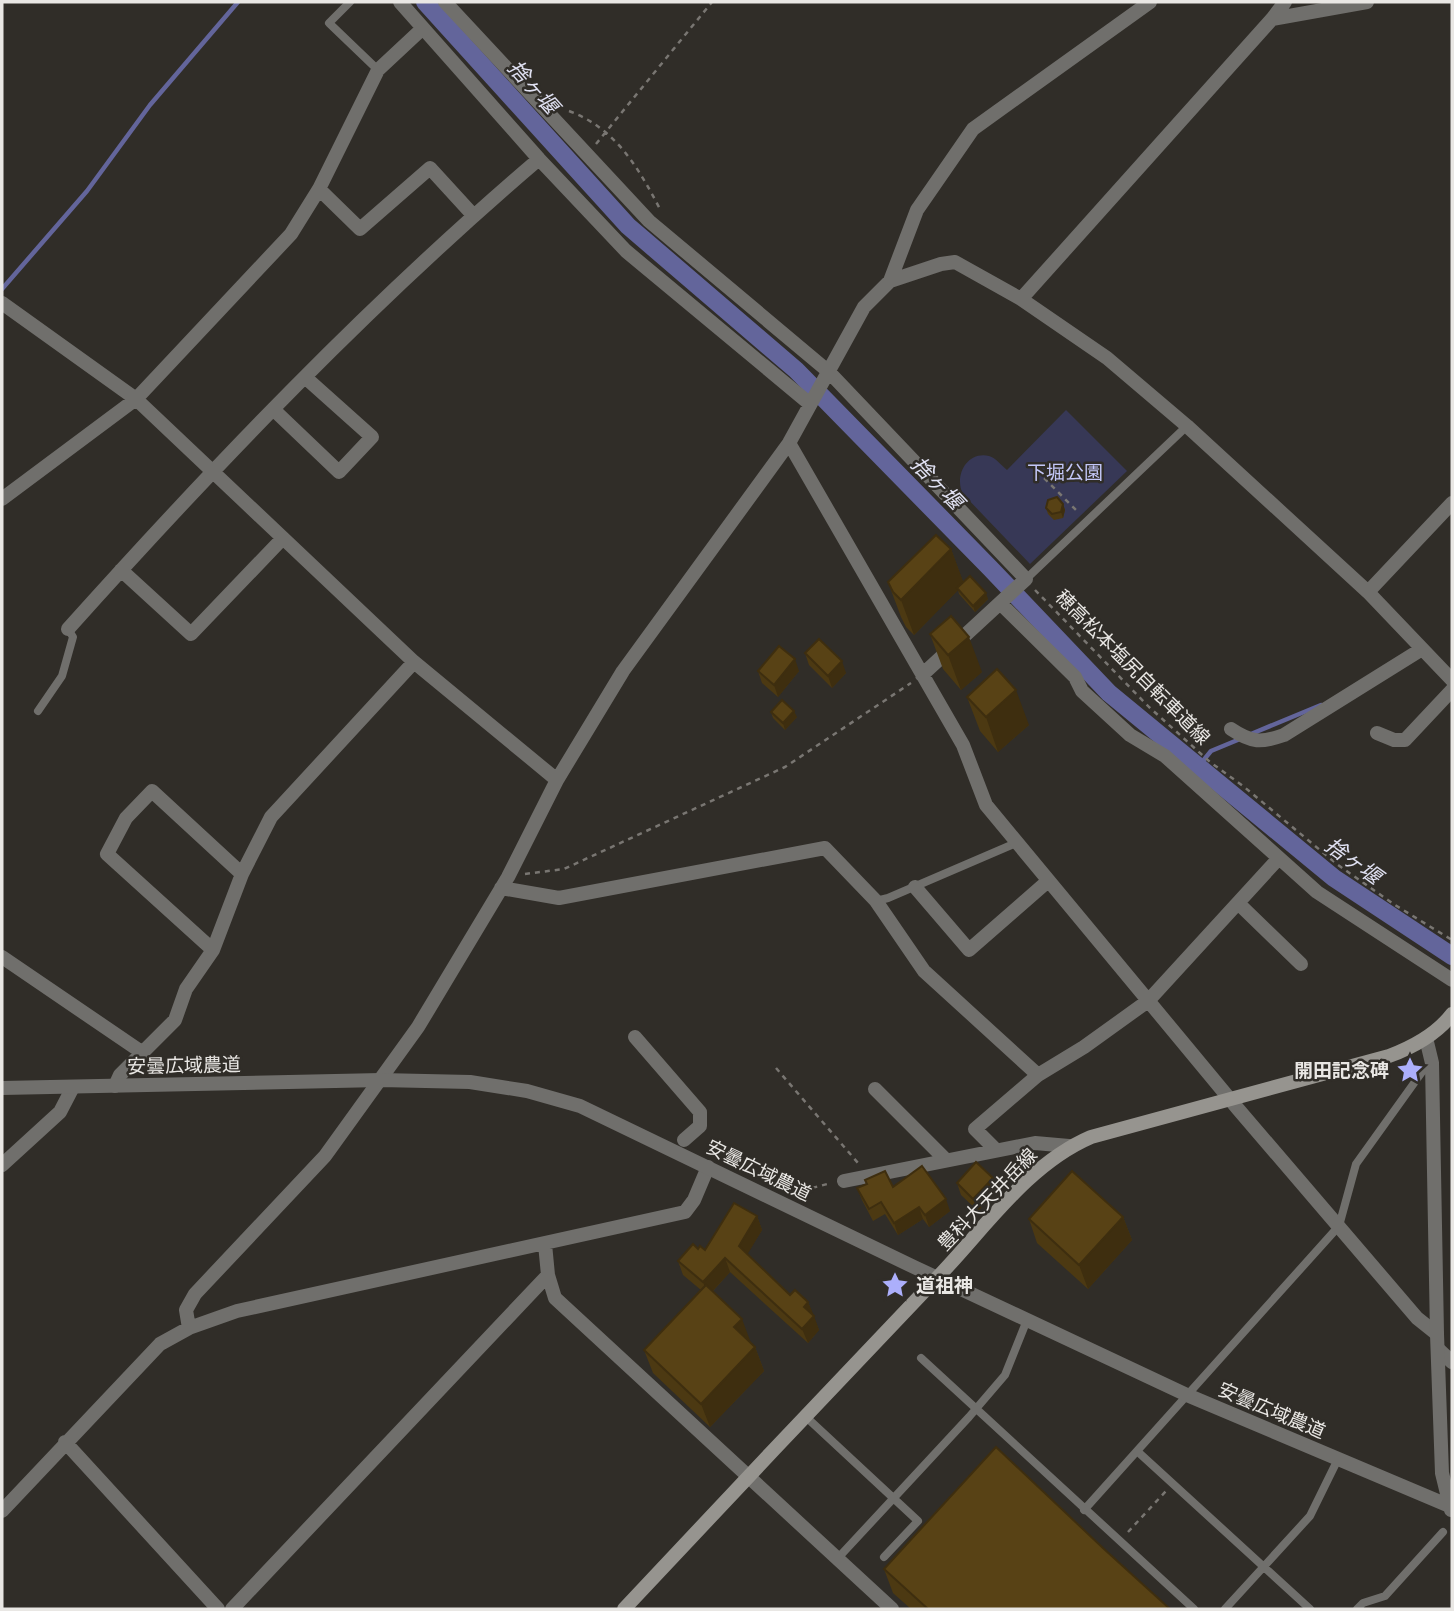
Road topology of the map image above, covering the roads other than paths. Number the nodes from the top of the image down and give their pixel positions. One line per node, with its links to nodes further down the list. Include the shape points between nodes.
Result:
1 (350, 2): 9 (lane, via 329,23)
2 (400, 2): 8 (street)
3 (445, 2): 16 (street, via 649,221)
4 (1150, 2): 13 (street, via 973,129 917,210)
5 (1285, 2): 7 (street)
6 (1367, 2): 7 (street)
7 (1272, 19): 14 (street)
8 (423, 29): 9 (street); 10 (street)
9 (378, 70): 11 (street)
10 (539, 159): 12 (street); 19 (street, via 626,251)
11 (319, 189): 12 (street, via 360,229 430,168); 18 (street, via 291,234)
12 (473, 215): 17 (street)
13 (890, 281): 14 (street, via 955,262); 16 (street, via 864,307)
14 (1021, 299): 21 (street, via 1107,358)
15 (2, 303): 18 (street)
16 (827, 376): 19 (street); 28 (street)
17 (306, 378): 20 (street); 20 (street, via 372,437 339,472)
18 (136, 399): 23 (street); 24 (street)
19 (811, 402): 22 (street)
20 (274, 410): 23 (street)
21 (1187, 426): 28 (lane, via 1086,520); 29 (street)
22 (789, 443): 34 (street); 40 (street, via 623,671)
23 (213, 471): 26 (street); 27 (street)
24 (2, 499)
25 (1452, 503): 29 (street)
26 (283, 538): 27 (street, via 191,634); 33 (street)
27 (121, 570): 31 (street)
28 (1027, 583): 30 (street)
29 (1368, 592): 32 (street)
30 (1000, 603): 34 (street); 42 (street, via 1075,677 1082,691 1130,735 1165,756)
31 (68, 629): 37 (lane, via 73,637 62,676)
32 (1422, 649): 35 (street); 38 (street, via 1284,735 1267,741 1247,740)
33 (414, 662): 40 (street); 43 (street, via 271,817)
34 (922, 675): 41 (street, via 963,745 986,805)
35 (1452, 680)
36 (1452, 690): 39 (street, via 1405,740)
37 (38, 711)
38 (1231, 729)
39 (1377, 733)
40 (557, 780): 45 (street)
41 (1016, 843): 44 (street); 46 (lane)
42 (1278, 859): 48 (street); 52 (street, via 1317,892)
43 (242, 874): 49 (street); 49 (street, via 152,791 126,818 107,854)
44 (1048, 881): 46 (street, via 969,950); 53 (street)
45 (505, 883): 47 (street, via 559,898 825,848); 60 (street)
46 (915, 887): 47 (lane)
47 (876, 901): 59 (street, via 924,971)
48 (1238, 903): 51 (street); 53 (street)
49 (213, 950): 57 (street, via 187,989 175,1020)
50 (2, 957): 57 (street)
51 (1301, 964)
52 (1452, 980)
53 (1148, 1001): 59 (street); 65 (street)
54 (1452, 1014): 56 (main road, 豊科大天井岳線)
55 (635, 1037): 66 (street, via 700,1112 699,1126)
56 (1426, 1038): 58 (street); 65 (main road, 豊科大天井岳線, via 1389,1056)
57 (142, 1053): 61 (street)
58 (1432, 1063): 73 (lane, via 1356,1164); 79 (street)
59 (1038, 1075): 68 (street, via 975,1129)
60 (381, 1080): 61 (street, 安曇広域農道); 71 (street, 安曇広域農道, via 470,1082 527,1091 580,1106); 78 (street, via 325,1156 195,1294 186,1310)
61 (115, 1086): 62 (street, 安曇広域農道)
62 (73, 1087): 63 (street, 安曇広域農道); 70 (street, via 60,1112)
63 (2, 1088)
64 (875, 1088): 69 (street)
65 (1230, 1099): 67 (main road, 豊科大天井岳線); 73 (street)
66 (684, 1140)
67 (1069, 1146): 68 (street, via 1035,1143); 76 (main road, 豊科大天井岳線, via 1003,1205)
68 (996, 1150): 69 (street)
69 (946, 1160): 72 (street)
70 (2, 1165)
71 (708, 1167): 74 (street, via 685,1212); 76 (street, 安曇広域農道)
72 (845, 1181)
73 (1339, 1226): 79 (street); 83 (lane)
74 (545, 1244): 75 (street); 78 (street, via 251,1308)
75 (548, 1275): 89 (street, via 555,1298); 99 (street)
76 (937, 1278): 77 (street, 安曇広域農道); 85 (main road, 豊科大天井岳線)
77 (1027, 1320): 83 (street, 安曇広域農道); 84 (lane, via 1005,1376)
78 (189, 1328): 86 (street, via 160,1344)
79 (1437, 1334): 80 (street)
80 (1438, 1349): 82 (street); 92 (street, via 1443,1473)
81 (921, 1358): 84 (lane)
82 (1452, 1362)
83 (1187, 1395): 87 (lane); 88 (street, 安曇広域農道)
84 (976, 1409): 90 (lane); 93 (lane)
85 (805, 1416): 89 (main road, 豊科大天井岳線); 90 (lane)
86 (65, 1442): 91 (street); 98 (street)
87 (1137, 1451): 93 (lane); 97 (lane)
88 (1338, 1459): 92 (street, 安曇広域農道); 97 (lane, via 1310,1516)
89 (749, 1475): 96 (street); 100 (main road, 豊科大天井岳線)
90 (894, 1498): 95 (lane, via 918,1521); 96 (lane)
91 (4, 1504)
92 (1451, 1509)
93 (1084, 1510): 102 (lane)
94 (1443, 1532): 105 (lane, via 1385,1596)
95 (884, 1557)
96 (838, 1558): 101 (street)
97 (1264, 1567): 103 (lane); 104 (lane)
98 (218, 1609)
99 (232, 1609)
100 (624, 1609)
101 (892, 1609)
102 (1194, 1609)
103 (1225, 1609)
104 (1310, 1609)
105 (1357, 1609)

